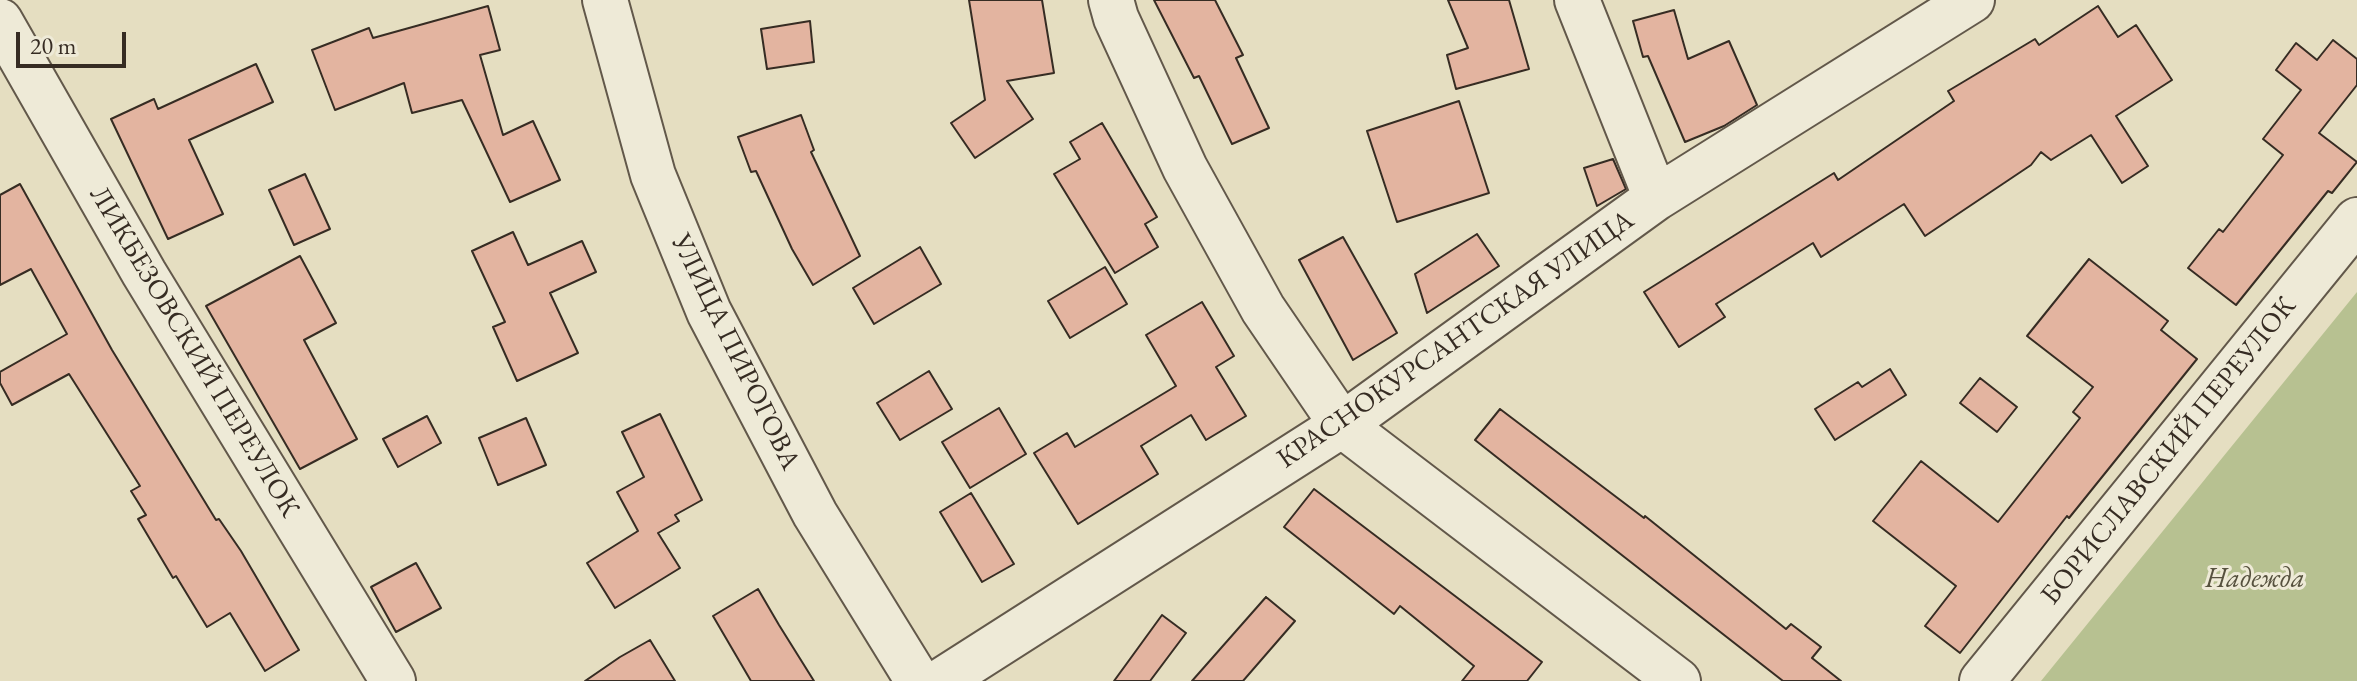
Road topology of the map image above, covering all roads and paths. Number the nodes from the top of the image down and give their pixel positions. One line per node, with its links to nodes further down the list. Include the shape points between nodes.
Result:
1 (605, 0): 10 (street, УЛИЦА ПИРОГОВА, via 653,175 709,312 815,514)
2 (1111, 0): 8 (street, via 1185,168 1263,309)
3 (1577, 0): 6 (street)
4 (1972, 0): 6 (street, КРАСНОКУРСАНТСКАЯ УЛИЦА)
5 (0, 21): 9 (street, ЛИКБЕЗОВСКИЙ ПЕРЕУЛОК, via 144,273)
6 (1656, 198): 8 (street, КРАСНОКУРСАНТСКАЯ УЛИЦА)
7 (2357, 220): 13 (street, БОРИСЛАВСКИЙ ПЕРЕУЛОК)
8 (1342, 425): 11 (street, КРАСНОКУРСАНТСКАЯ УЛИЦА); 12 (street)
9 (393, 681)
10 (918, 681)
11 (941, 681)
12 (1678, 681)
13 (1982, 681)

